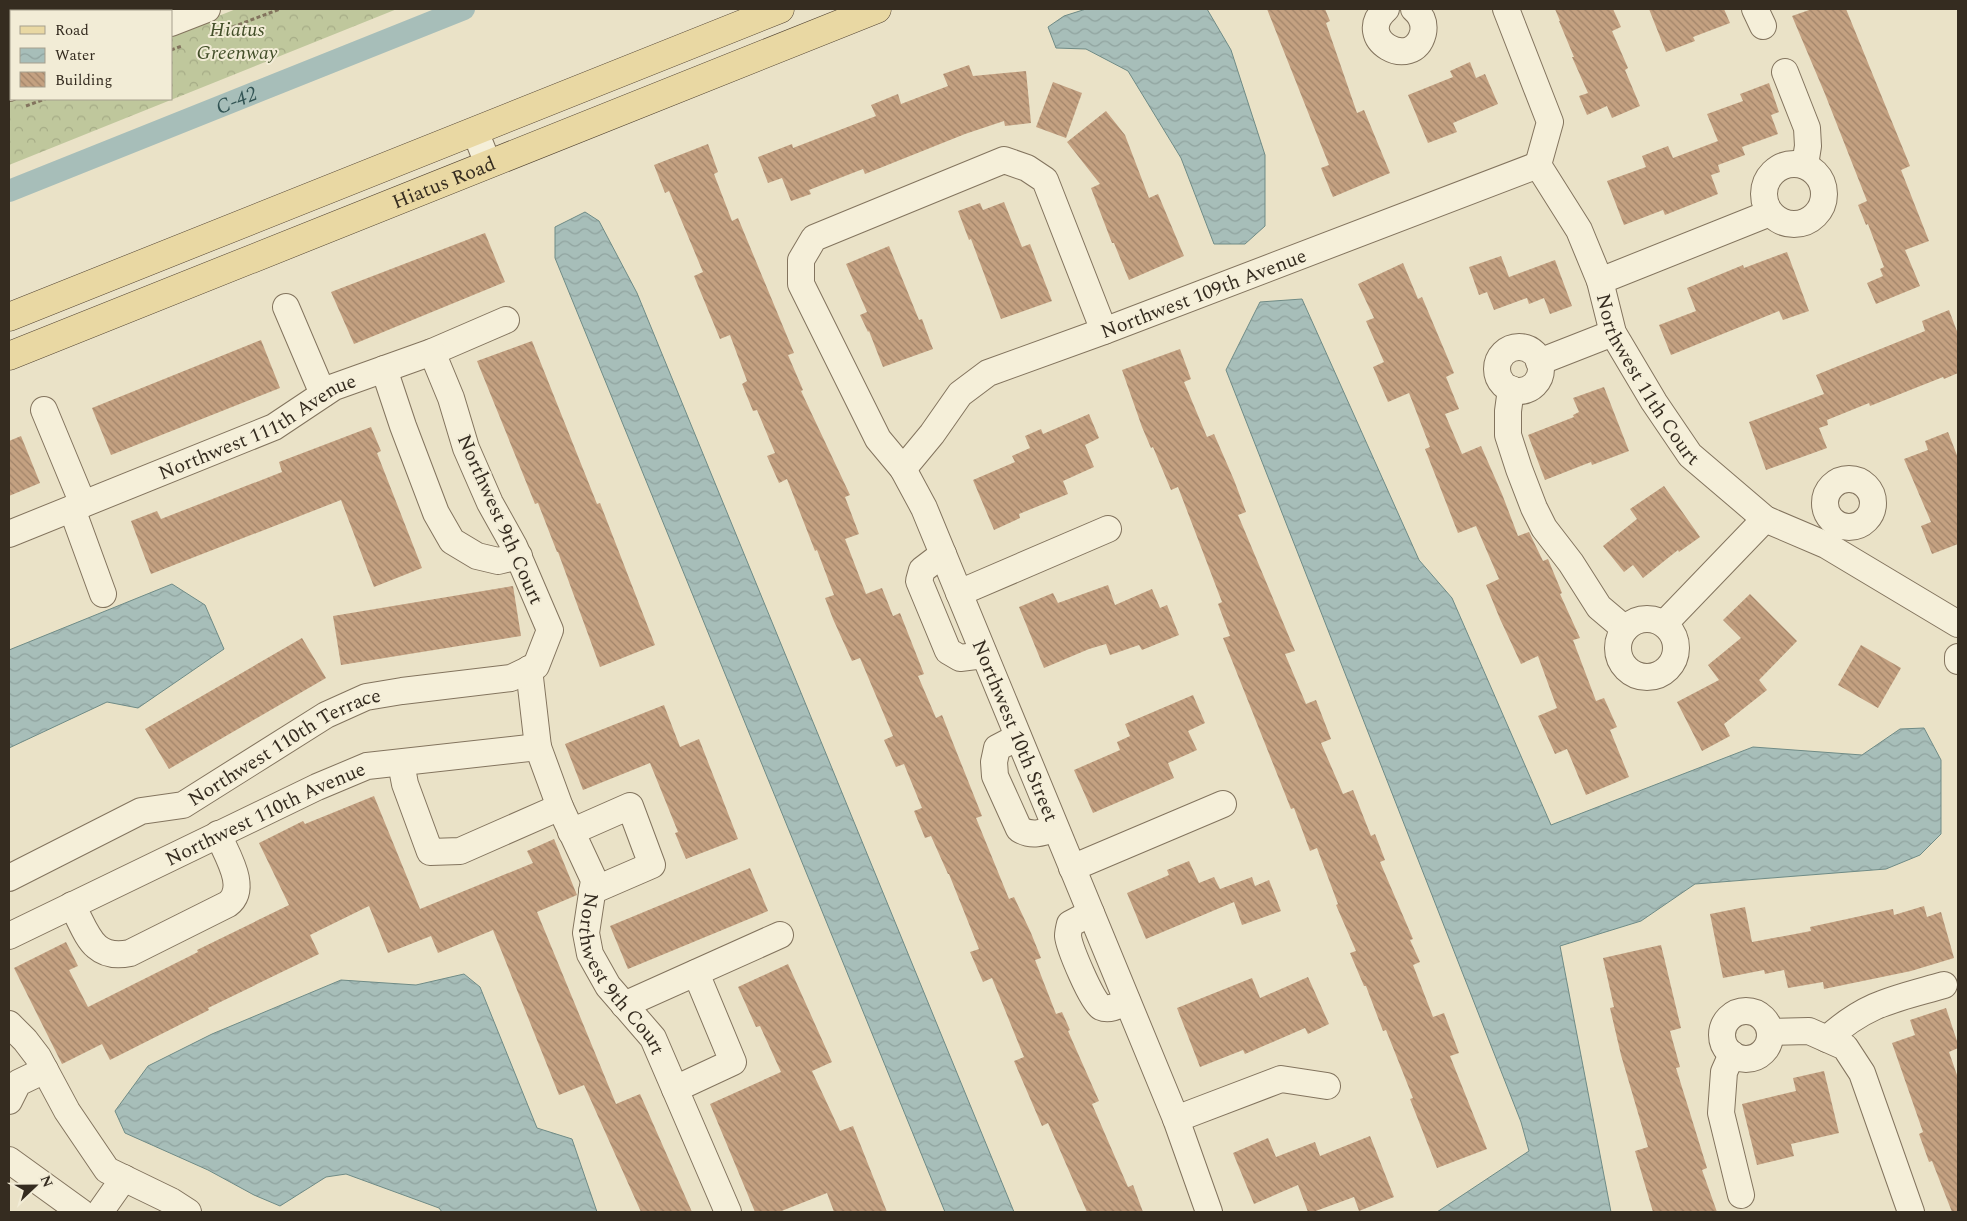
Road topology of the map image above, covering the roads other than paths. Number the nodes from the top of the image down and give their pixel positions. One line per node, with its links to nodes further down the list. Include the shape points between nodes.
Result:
1 (207, 9): 7 (street)
2 (780, 9): 9 (main road, Hiatus Road)
3 (877, 9): 10 (main road, Hiatus Road)
4 (1386, 9): 5 (street, via 1378,19 1377,34 1385,46 1400,52 1415,46 1423,32 1421,16)
5 (1414, 9)
6 (1506, 9): 11 (street, via 1550,122)
7 (172, 23)
8 (1785, 72): 12 (street, via 1808,128)
9 (475, 131): 10 (street); 16 (main road, Hiatus Road)
10 (488, 164): 21 (main road, Hiatus Road)
11 (1538, 165): 14 (street, Northwest 11th Court, via 1578,230); 18 (street, Northwest 109th Avenue)
12 (1805, 165): 13 (street, via 1785,164 1770,176 1764,194); 13 (street, via 1814,170 1822,183 1825,198 1822,208 1816,216 1797,225 1778,220)
13 (1770, 213): 14 (street)
14 (1600, 281): 19 (street, Northwest 11th Court)
15 (286, 307): 25 (street)
16 (9, 317)
17 (506, 320): 20 (street, Northwest 111th Avenue)
18 (1104, 331): 27 (street, Northwest 109th Avenue, via 988,373 960,394); 27 (street, Northwest 10th Street, via 1045,180 1027,168 1004,160 814,238 801,260 801,284 878,439)
19 (1613, 333): 22 (street); 29 (street, Northwest 11th Court, via 1690,455)
20 (432, 352): 23 (street, Northwest 111th Avenue); 33 (street, Northwest 9th Court, via 451,398 466,448 490,503)
21 (9, 356)
22 (1539, 362): 24 (street, via 1541,371 1536,384 1524,390); 24 (street, via 1528,349 1513,348 1506,352 1497,372)
23 (384, 369): 25 (street, Northwest 111th Avenue); 33 (street, via 436,513 452,541 477,556 498,561)
24 (1510, 389): 38 (street, via 1508,435 1534,508 1544,528 1599,607)
25 (323, 394): 28 (street, Northwest 111th Avenue, via 274,427)
26 (44, 410): 28 (street)
27 (903, 469): 32 (street, Northwest 10th Street)
28 (77, 507): 31 (street, Northwest 111th Avenue); 34 (street)
29 (1765, 519): 36 (street); 37 (street, Northwest 11th Court, via 1832,535)
30 (1108, 529): 35 (street)
31 (9, 534)
32 (943, 554): 35 (street, Northwest 10th Street); 39 (street, via 922,570 919,581 948,651 960,658)
33 (519, 556): 42 (street, Northwest 9th Court, via 550,630 536,666)
34 (103, 594)
35 (958, 594): 39 (street, Northwest 10th Street)
36 (1664, 624): 38 (street, via 1650,619 1636,621); 38 (street, via 1673,634 1676,648 1673,661 1664,672 1651,677 1638,675 1626,668 1619,655 1619,641)
37 (1958, 624)
38 (1625, 629)
39 (984, 655): 43 (street, Northwest 10th Street)
40 (1958, 657): 41 (street)
41 (1958, 660)
42 (529, 669): 44 (street, Northwest 9th Court); 52 (street, Northwest 110th Terrace, via 511,678 366,697 326,715 183,805 141,811)
43 (1018, 737): 48 (street, Northwest 10th Street); 48 (street, via 997,748 996,776 1019,829 1038,835)
44 (538, 748): 45 (street, Northwest 110th Avenue); 47 (street, Northwest 9th Court)
45 (402, 762): 47 (street, via 405,784 430,852 460,851); 50 (street, Northwest 110th Avenue, via 367,766)
46 (1223, 804): 51 (street)
47 (560, 807): 49 (street, Northwest 9th Court)
48 (1055, 828): 51 (street, Northwest 10th Street)
49 (571, 832): 53 (street, Northwest 9th Court, via 594,880); 53 (street, via 630,806 652,865)
50 (218, 834): 54 (street, Northwest 110th Avenue); 54 (street, via 236,878 238,890 235,899 157,940 118,955 102,952 92,943)
51 (1072, 868): 68 (street, Northwest 10th Street)
52 (9, 878)
53 (592, 891): 59 (street, Northwest 9th Court, via 586,932 590,954 608,986)
54 (72, 905): 56 (street, Northwest 110th Avenue)
55 (780, 935): 57 (street)
56 (9, 936)
57 (696, 973): 59 (street); 66 (street, via 733,1062)
58 (1944, 985): 62 (street, via 1872,1007 1843,1025)
59 (624, 1004): 66 (street, Northwest 9th Court, via 653,1038)
60 (9, 1024): 64 (street, via 26,1040)
61 (1770, 1032): 62 (street, via 1809,1031); 63 (street, via 1770,1040 1761,1054 1746,1059); 63 (street, via 1763,1018 1756,1013 1741,1011 1734,1014 1722,1033 1726,1048)
62 (1836, 1043): 77 (street, via 1862,1073)
63 (1732, 1054): 71 (street, via 1724,1072 1721,1113)
64 (45, 1070): 67 (street, via 18,1083); 70 (street, via 67,1111 107,1170)
65 (1328, 1086): 68 (street, via 1281,1079)
66 (675, 1089): 75 (street, Northwest 9th Court)
67 (9, 1101)
68 (1176, 1119): 76 (street, Northwest 10th Street)
69 (9, 1160): 72 (street)
70 (124, 1178): 73 (street); 74 (street)
71 (1741, 1195)
72 (81, 1212)
73 (100, 1212)
74 (188, 1212)
75 (728, 1212)
76 (1209, 1212)
77 (1911, 1212)

